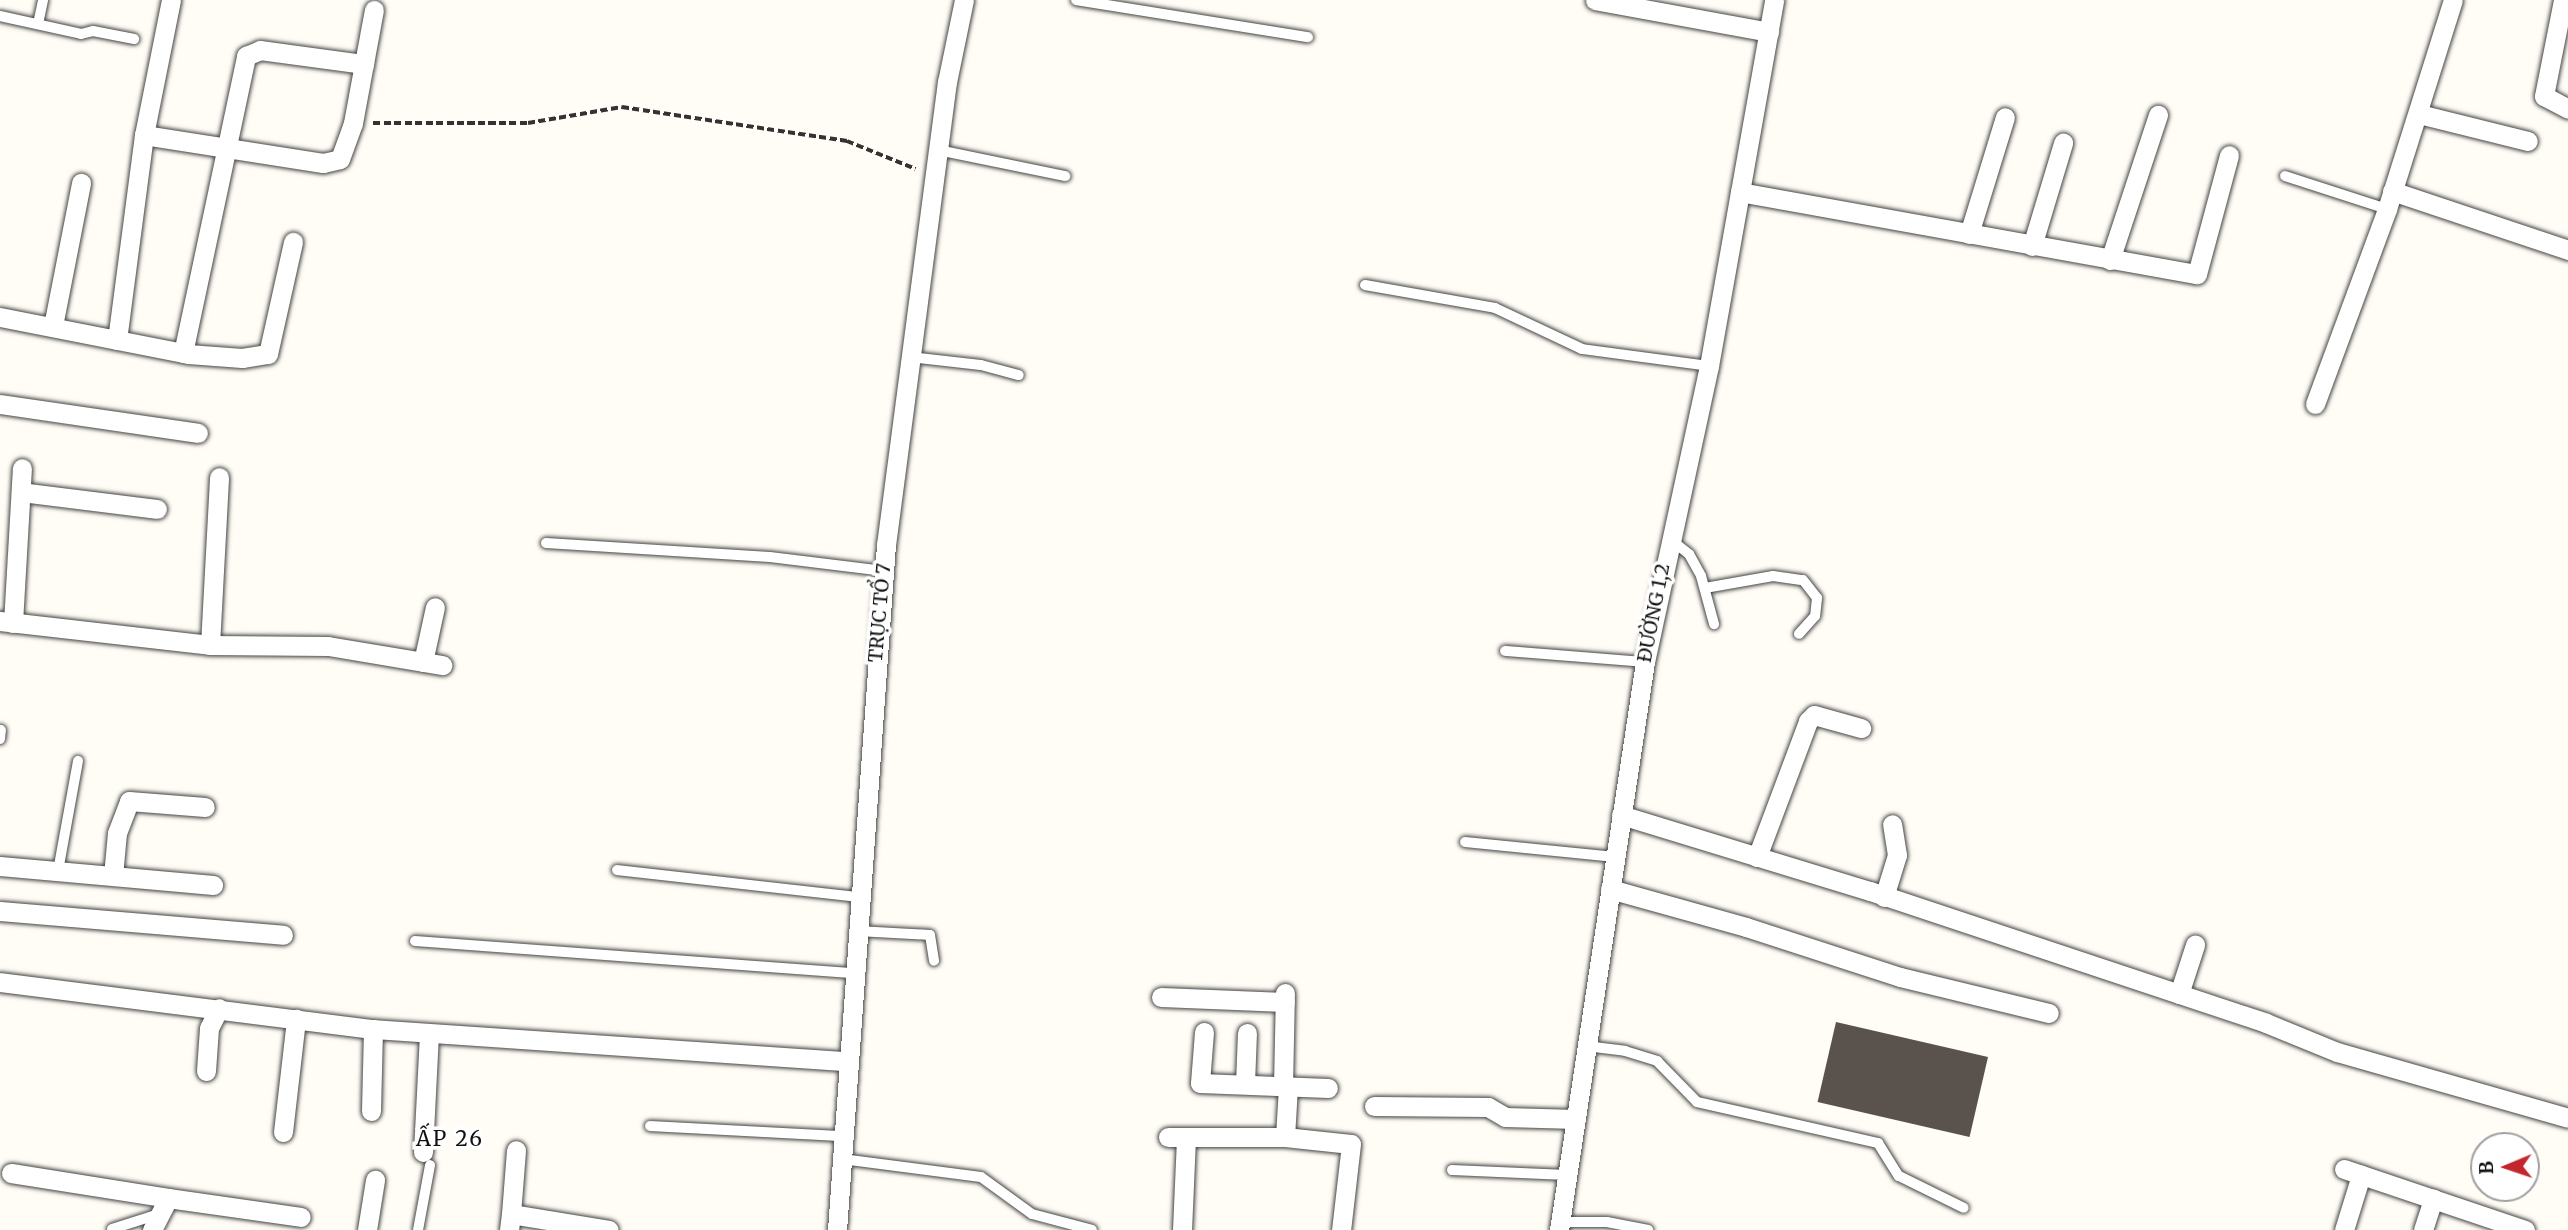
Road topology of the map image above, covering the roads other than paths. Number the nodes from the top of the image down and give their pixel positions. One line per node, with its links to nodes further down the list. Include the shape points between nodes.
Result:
1 (43, 0): 11 (lane)
2 (171, 0): 20 (street)
3 (964, 0): 24 (street, TRỤC TỔ 7)
4 (1076, 0): 13 (lane)
5 (1595, 0): 12 (street)
6 (1774, 0): 12 (street, ĐƯỜNG 1,2)
7 (2453, 0): 17 (street)
8 (2563, 0): 16 (street, via 2544,96)
9 (374, 10): 15 (street)
10 (0, 16): 11 (lane)
11 (38, 24): 14 (lane)
12 (1769, 32): 29 (street, ĐƯỜNG 1,2)
13 (1308, 37)
14 (134, 38)
15 (364, 64): 23 (street, via 353,123 343,154 333,162); 23 (street, via 251,50 246,55)
16 (2568, 109)
17 (2419, 114): 21 (street); 30 (street)
18 (2158, 115): 35 (street)
19 (2006, 117): 31 (street)
20 (144, 135): 23 (street); 39 (street)
21 (2528, 141)
22 (2063, 143): 33 (street)
23 (226, 146): 40 (street)
24 (938, 150): 26 (lane); 41 (street, TRỤC TỔ 7)
25 (2229, 155): 35 (street, via 2197,274)
26 (1065, 176)
27 (2285, 176): 30 (lane)
28 (82, 183): 38 (street)
29 (1740, 192): 31 (street); 42 (street, ĐƯỜNG 1,2)
30 (2389, 200): 34 (street); 45 (street)
31 (1969, 234): 33 (street)
32 (293, 242): 40 (street, via 268,354 242,358)
33 (2032, 246): 35 (street)
34 (2568, 250)
35 (2110, 260)
36 (1365, 285): 42 (lane, via 1495,308 1582,349)
37 (0, 317): 38 (street)
38 (52, 326): 39 (street)
39 (117, 340): 40 (street)
40 (183, 353)
41 (910, 358): 43 (lane, via 981,365); 53 (street, TRỤC TỔ 7)
42 (1709, 366): 51 (street, ĐƯỜNG 1,2)
43 (1019, 375)
44 (0, 404): 46 (street)
45 (2315, 404)
46 (198, 433)
47 (22, 468): 49 (street)
48 (219, 477): 59 (street)
49 (21, 492): 50 (street); 56 (street)
50 (157, 509)
51 (1668, 538): 54 (lane, via 1689,554); 61 (street, ĐƯỜNG 1,2)
52 (546, 543): 53 (lane, via 770,556)
53 (884, 571): 76 (street, TRỤC TỔ 7)
54 (1705, 588): 57 (lane); 58 (lane, via 1773,576 1802,580 1817,598 1815,616)
55 (435, 607): 59 (street, via 433,664 328,646)
56 (7, 622): 59 (street)
57 (1714, 624)
58 (1800, 634)
59 (210, 645)
60 (1505, 651): 61 (lane)
61 (1644, 662): 65 (street, ĐƯỜNG 1,2)
62 (1861, 728): 69 (street, via 1814,715 1808,721)
63 (78, 761): 72 (lane)
64 (205, 807): 73 (street, via 129,801 117,833)
65 (1621, 816): 68 (street, ĐƯỜNG 1,2); 69 (street)
66 (1892, 824): 77 (street, via 1897,855)
67 (1465, 842): 68 (lane)
68 (1615, 857): 75 (street, ĐƯỜNG 1,2)
69 (1757, 857): 77 (street)
70 (0, 866): 72 (street)
71 (617, 870): 76 (lane)
72 (58, 871): 73 (street)
73 (113, 876): 74 (street)
74 (213, 885)
75 (1610, 890): 89 (street, via 1746,927 1900,977); 95 (street, ĐƯỜNG 1,2)
76 (858, 897): 79 (street, TRỤC TỔ 7)
77 (1884, 897): 86 (street)
78 (0, 911): 80 (street)
79 (856, 931): 83 (lane, via 930,935); 84 (street, TRỤC TỔ 7)
80 (283, 935)
81 (415, 941): 84 (lane)
82 (2195, 945): 86 (street)
83 (934, 961)
84 (854, 973): 96 (street, TRỤC TỔ 7)
85 (0, 982): 88 (street)
86 (2179, 994): 103 (street, via 2337,1052)
87 (1161, 997): 99 (street, via 1285,998)
88 (219, 1008): 90 (street); 97 (street, via 209,1028)
89 (2049, 1013)
90 (296, 1019): 91 (street); 106 (street)
91 (373, 1029): 93 (street); 102 (street)
92 (1204, 1032): 98 (street, via 1200,1083)
93 (429, 1033): 96 (street); 110 (street)
94 (1247, 1033): 98 (street)
95 (1587, 1046): 104 (street, ĐƯỜNG 1,2); 118 (lane, via 1657,1061 1697,1102 1878,1143 1899,1175)
96 (848, 1061): 107 (street, TRỤC TỔ 7)
97 (206, 1071)
98 (1245, 1084): 99 (street)
99 (1286, 1086): 100 (street); 108 (street)
100 (1328, 1088)
101 (1374, 1106): 104 (street, via 1488,1107 1505,1117)
102 (371, 1111)
103 (2568, 1118)
104 (1576, 1119): 114 (street, ĐƯỜNG 1,2)
105 (650, 1126): 107 (lane)
106 (283, 1132)
107 (844, 1136): 111 (street, TRỤC TỔ 7)
108 (1284, 1137): 131 (street, via 1177,1137); 132 (street, via 1351,1143)
109 (516, 1150): 121 (street)
110 (426, 1158): 127 (lane)
111 (842, 1159): 122 (lane, via 981,1177); 129 (street, TRỤC TỔ 7)
112 (1452, 1170): 114 (lane)
113 (11, 1173): 116 (street)
114 (1567, 1175): 123 (street, ĐƯỜNG 1,2)
115 (375, 1180): 126 (street)
116 (168, 1198): 119 (street); 120 (street)
117 (2433, 1199): 124 (street); 134 (street, via 2353,1172); 135 (street)
118 (1965, 1208)
119 (301, 1217)
120 (154, 1222): 125 (lane)
121 (510, 1222): 128 (street)
122 (1055, 1225): 130 (lane)
123 (1560, 1226): 133 (lane, via 1607,1222)
124 (2513, 1228)
125 (112, 1229)
126 (366, 1230)
127 (418, 1230)
128 (609, 1230)
129 (837, 1230)
130 (1092, 1230)
131 (1182, 1230)
132 (1341, 1230)
133 (1648, 1230)
134 (2344, 1230)
135 (2423, 1230)

